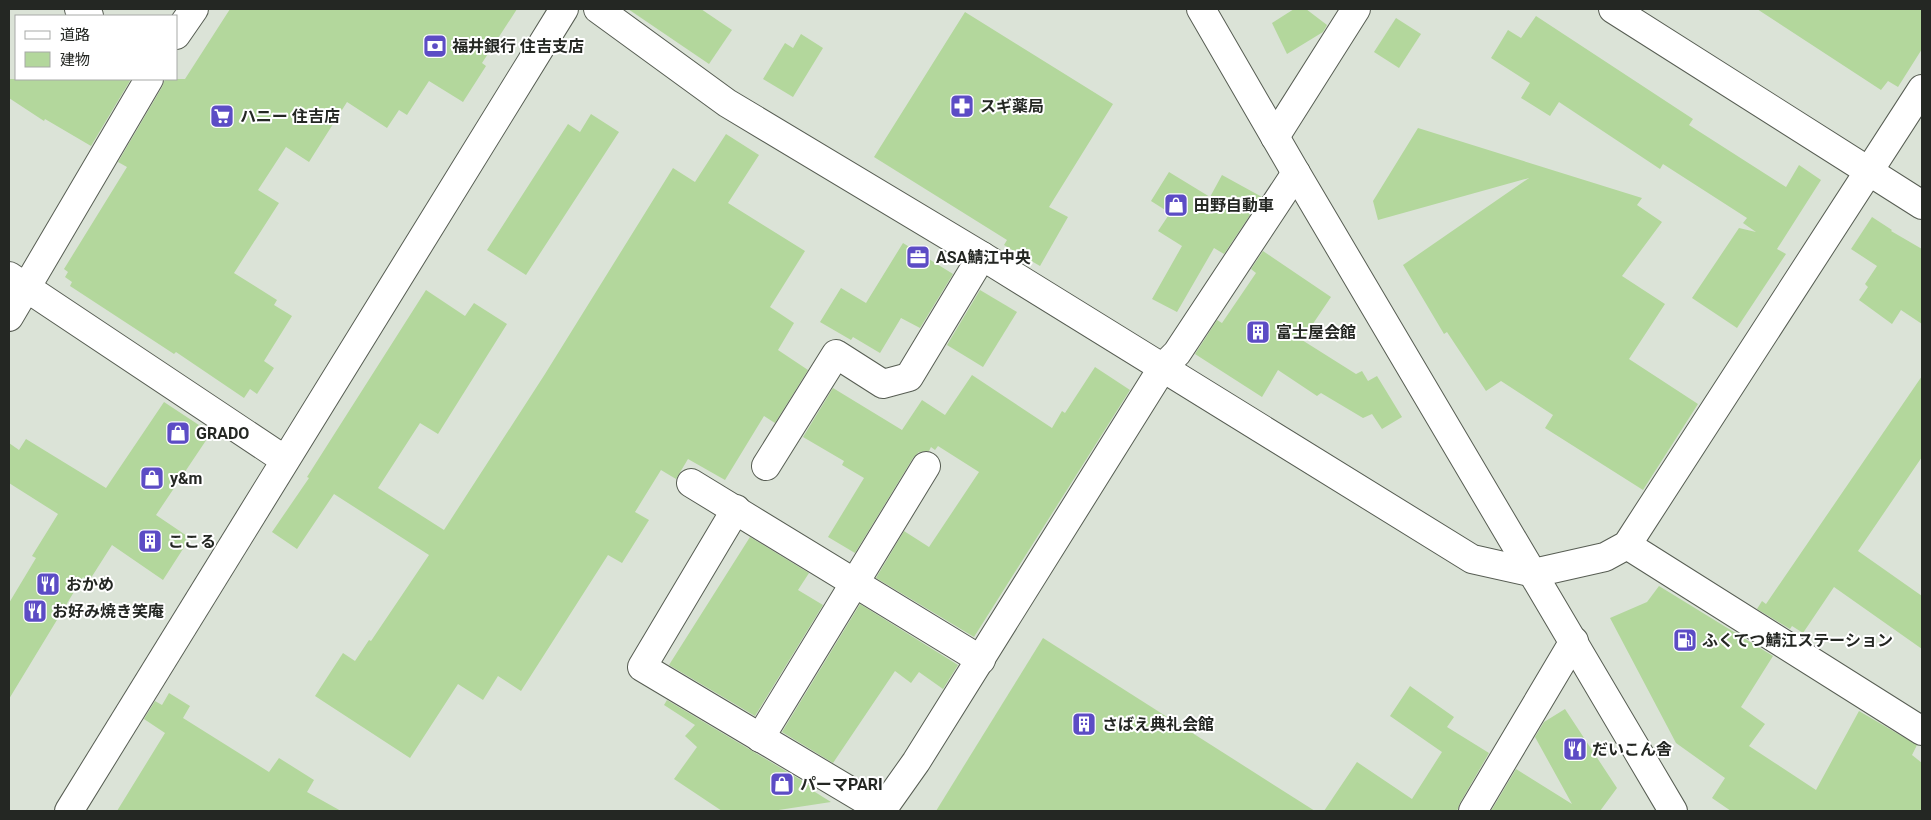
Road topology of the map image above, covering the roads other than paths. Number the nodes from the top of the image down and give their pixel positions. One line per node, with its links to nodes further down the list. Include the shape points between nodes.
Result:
1 (194, 9): 7 (street)
2 (564, 9): 18 (street)
3 (598, 9): 14 (street, via 727,103)
4 (1201, 9): 10 (street)
5 (1356, 9): 10 (street)
6 (1613, 9): 11 (street)
7 (178, 32)
8 (148, 80): 15 (street)
9 (1922, 89): 11 (street)
10 (1274, 136): 12 (street)
11 (1870, 171): 13 (street); 23 (street)
12 (1296, 173): 17 (street, via 1176,353); 24 (street)
13 (1922, 205)
14 (982, 256): 17 (street); 19 (street, via 909,377 883,384 836,354)
15 (18, 282): 16 (street); 18 (street)
16 (9, 316)
17 (1163, 367): 24 (street, via 1472,559); 27 (street)
18 (285, 460): 30 (street)
19 (766, 466)
20 (926, 466): 25 (street)
21 (692, 482): 22 (street)
22 (736, 509): 25 (street); 29 (street, via 642,668)
23 (1627, 545): 24 (street, via 1605,557); 28 (street)
24 (1534, 574): 26 (street)
25 (855, 582): 27 (street); 29 (street)
26 (1574, 641): 32 (street); 33 (street)
27 (980, 660): 31 (street)
28 (1922, 730)
29 (760, 738): 31 (street)
30 (70, 811)
31 (881, 811)
32 (1473, 811)
33 (1673, 811)

